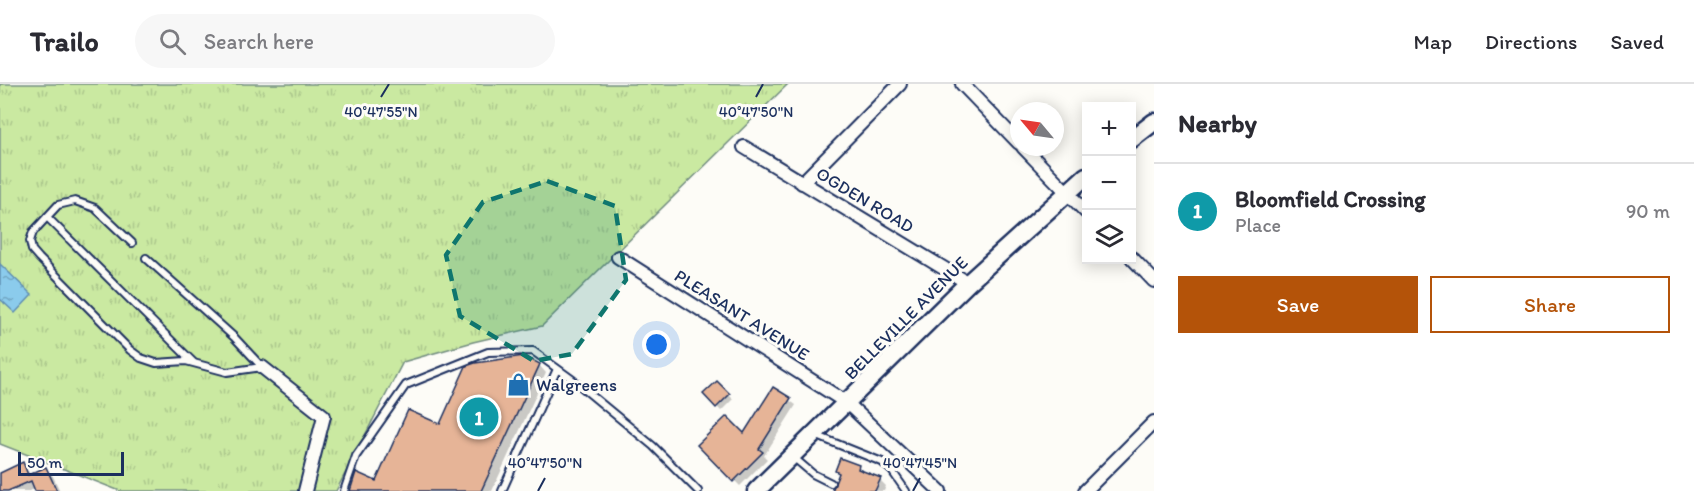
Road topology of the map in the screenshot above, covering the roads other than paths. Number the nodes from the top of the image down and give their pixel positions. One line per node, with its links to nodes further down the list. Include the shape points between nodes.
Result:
1 (900, 84): 9 (street)
2 (962, 84): 4 (street)
3 (1154, 122): 5 (main road)
4 (1010, 134)
5 (1136, 135)
6 (744, 147): 9 (street, OGDEN ROAD)
7 (1032, 156): 10 (street)
8 (1082, 179): 10 (main road, BELLEVILLE AVENUE)
9 (802, 183): 18 (street, OGDEN ROAD)
10 (1067, 192): 11 (street); 18 (main road, BELLEVILLE AVENUE)
11 (1084, 210)
12 (47, 217): 13 (lane, via 58,205 75,201 86,204); 19 (lane); 19 (lane, via 33,232 32,250 130,350 156,363)
13 (132, 243)
14 (618, 257): 22 (street, PLEASANT AVENUE)
15 (146, 258): 20 (lane)
16 (1136, 263): 17 (street)
17 (1154, 281)
18 (968, 283): 22 (main road, BELLEVILLE AVENUE)
19 (194, 363): 20 (lane, via 227,372)
20 (262, 367): 29 (street, via 324,416)
21 (557, 369): 27 (lane, via 653,446); 30 (lane, via 532,351 488,352 406,385 356,456); 31 (lane)
22 (847, 403): 24 (main road, BELLEVILLE AVENUE); 35 (street, PLEASANT AVENUE)
23 (1154, 422): 36 (street)
24 (814, 435): 25 (main road, BELLEVILLE AVENUE); 34 (lane, via 882,462)
25 (792, 456): 26 (lane); 28 (main road, BELLEVILLE AVENUE)
26 (831, 483)
27 (691, 485): 32 (lane); 33 (lane)
28 (758, 490)
29 (305, 491)
30 (344, 491)
31 (502, 491)
32 (686, 491)
33 (698, 491)
34 (906, 491)
35 (940, 491)
36 (1085, 491)

